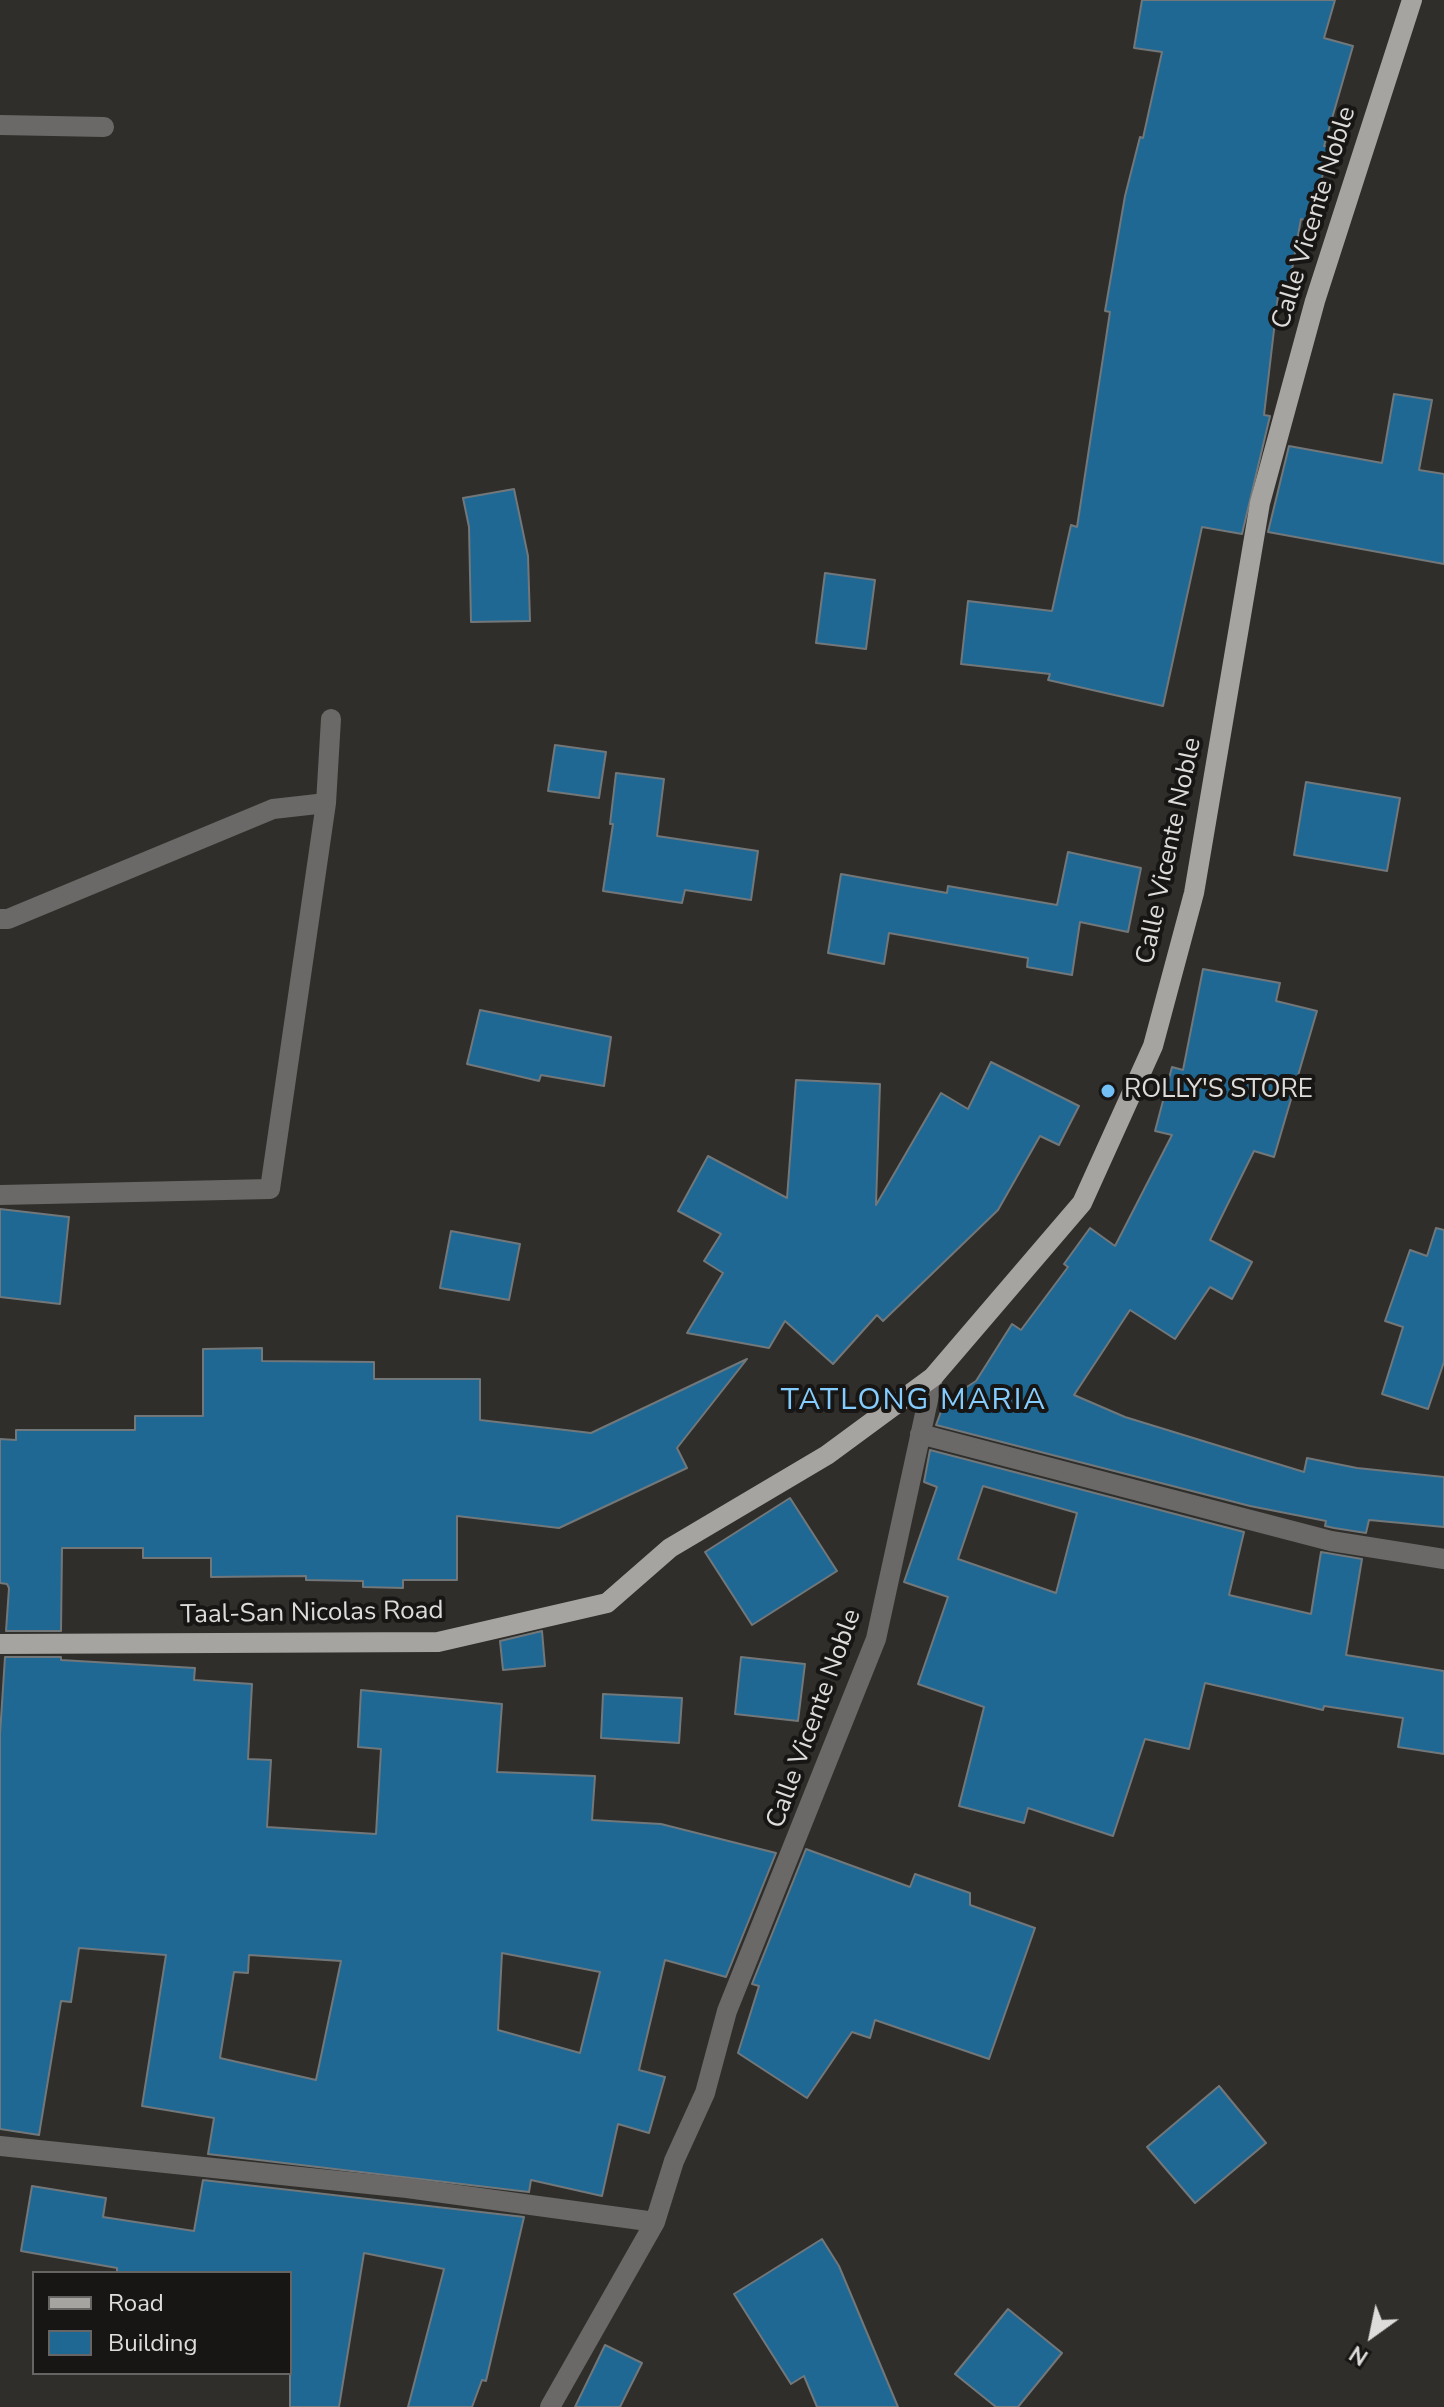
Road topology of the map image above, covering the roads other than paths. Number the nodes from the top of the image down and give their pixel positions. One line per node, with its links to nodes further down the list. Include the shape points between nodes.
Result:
1 (1412, 0): 8 (main road, Calle Vicente Noble, via 1315,301 1260,503 1194,893 1153,1046 1082,1203)
2 (0, 125): 3 (street)
3 (104, 127)
4 (331, 719): 5 (street)
5 (326, 803): 6 (street, via 273,809); 7 (street, via 270,1189)
6 (0, 919)
7 (0, 1195)
8 (933, 1377): 9 (street, Calle Vicente Noble); 11 (main road, Taal-San Nicolas Road, via 827,1455 670,1548 607,1603 438,1642)
9 (920, 1434): 10 (street, via 1331,1541); 13 (street, Calle Vicente Noble, via 876,1639 727,2011 705,2093 674,2161)
10 (1444, 1559)
11 (0, 1644)
12 (0, 2146): 13 (street, via 407,2188)
13 (655, 2222): 14 (street, Calle Vicente Noble)
14 (550, 2407)

